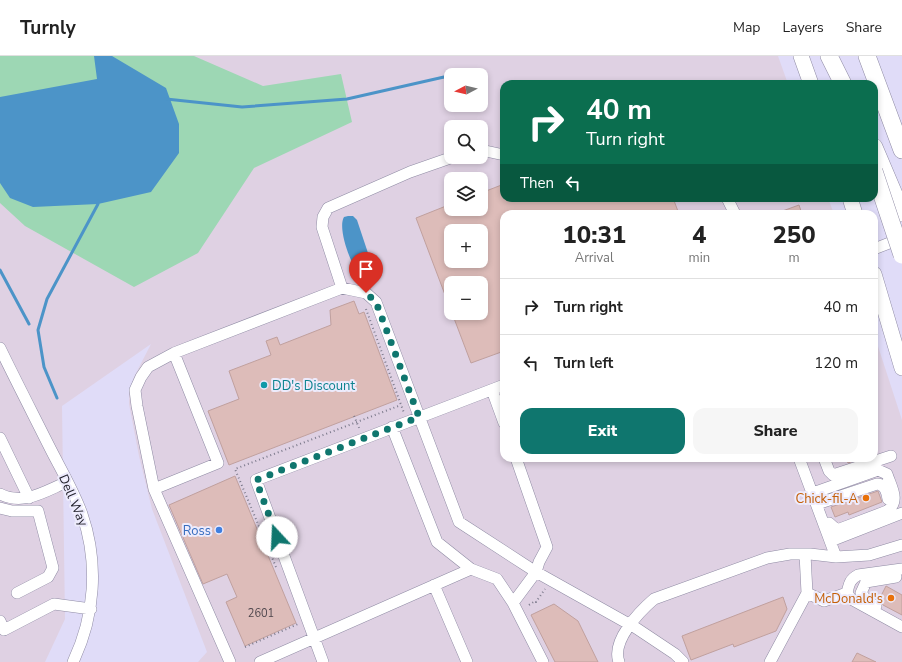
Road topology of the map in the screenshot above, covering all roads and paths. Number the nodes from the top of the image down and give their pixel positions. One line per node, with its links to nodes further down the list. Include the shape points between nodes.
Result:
1 (800, 56): 5 (main road)
2 (829, 56): 6 (highway)
3 (833, 56): 7 (highway)
4 (867, 56): 8 (highway)
5 (809, 80)
6 (841, 80)
7 (842, 80)
8 (876, 80)
9 (878, 86): 10 (highway)
10 (902, 150)
11 (488, 151): 12 (street)
12 (500, 153)
13 (878, 156): 16 (highway)
14 (444, 160): 21 (street, via 410,172 328,208 323,217 322,227)
15 (878, 183): 19 (highway, bridge)
16 (902, 213)
17 (902, 238): 18 (street)
18 (878, 247)
19 (902, 255)
20 (878, 287): 25 (main road)
21 (342, 288): 24 (street); 32 (street, via 366,293 376,302)
22 (366, 309): 28 (path)
23 (0, 348): 43 (street, Dell Way)
24 (174, 353): 44 (street, via 148,367 140,377 135,390); 44 (street, via 218,463)
25 (902, 368)
26 (500, 387): 27 (street)
27 (492, 390): 29 (street); 32 (street)
28 (401, 405): 30 (path); 33 (path)
29 (500, 412)
30 (405, 414)
31 (354, 416): 33 (path)
32 (419, 417): 34 (street); 59 (street, via 459,522)
33 (356, 422): 35 (path); 58 (path, via 235,469)
34 (392, 427): 56 (street, via 437,542); 74 (street, via 256,480)
35 (360, 432)
36 (0, 438): 47 (street)
37 (891, 456): 38 (street)
38 (878, 460)
39 (517, 462): 59 (street, via 547,547)
40 (801, 462): 45 (street)
41 (826, 462): 42 (street, via 833,474)
42 (872, 462)
43 (67, 482): 47 (street); 68 (street, Dell Way, via 82,514 91,549)
44 (154, 489): 77 (street)
45 (813, 493): 48 (street); 51 (street, via 878,470 887,474 895,503 887,511 837,530)
46 (0, 494): 47 (street, via 16,500)
47 (29, 498)
48 (817, 504): 51 (street); 51 (street, via 876,484 884,487 888,500 886,505 837,523)
49 (0, 508): 63 (street, via 12,511 38,511 53,568 48,577)
50 (902, 513): 52 (street)
51 (825, 520): 52 (street)
52 (831, 541): 55 (street)
53 (902, 545): 55 (street, via 869,555)
54 (805, 554): 55 (street); 64 (street); 71 (street, via 767,558 654,599 640,611)
55 (836, 557)
56 (471, 569): 61 (street); 66 (street, via 497,579)
57 (902, 569): 65 (street, via 858,575 852,578)
58 (278, 572)
59 (536, 572): 66 (street); 71 (street)
60 (902, 575): 70 (street, via 866,582 862,592 868,602)
61 (434, 585): 74 (street); 80 (street)
62 (545, 589): 67 (path, via 536,602)
63 (17, 593)
64 (807, 593): 65 (street, via 824,601); 84 (street)
65 (847, 593): 72 (street, via 851,598)
66 (513, 603): 81 (street)
67 (529, 605)
68 (91, 609): 73 (street, via 54,604); 76 (street, Dell Way, via 82,644)
69 (296, 616): 75 (path, via 299,624)
70 (902, 621)
71 (630, 625): 82 (street, via 620,640 616,654); 83 (street)
72 (902, 627)
73 (1, 628)
74 (313, 637): 78 (street); 79 (street)
75 (245, 647)
76 (73, 662)
77 (230, 662)
78 (260, 662)
79 (323, 662)
80 (467, 662)
81 (543, 662)
82 (619, 662)
83 (683, 662)
84 (770, 662)

